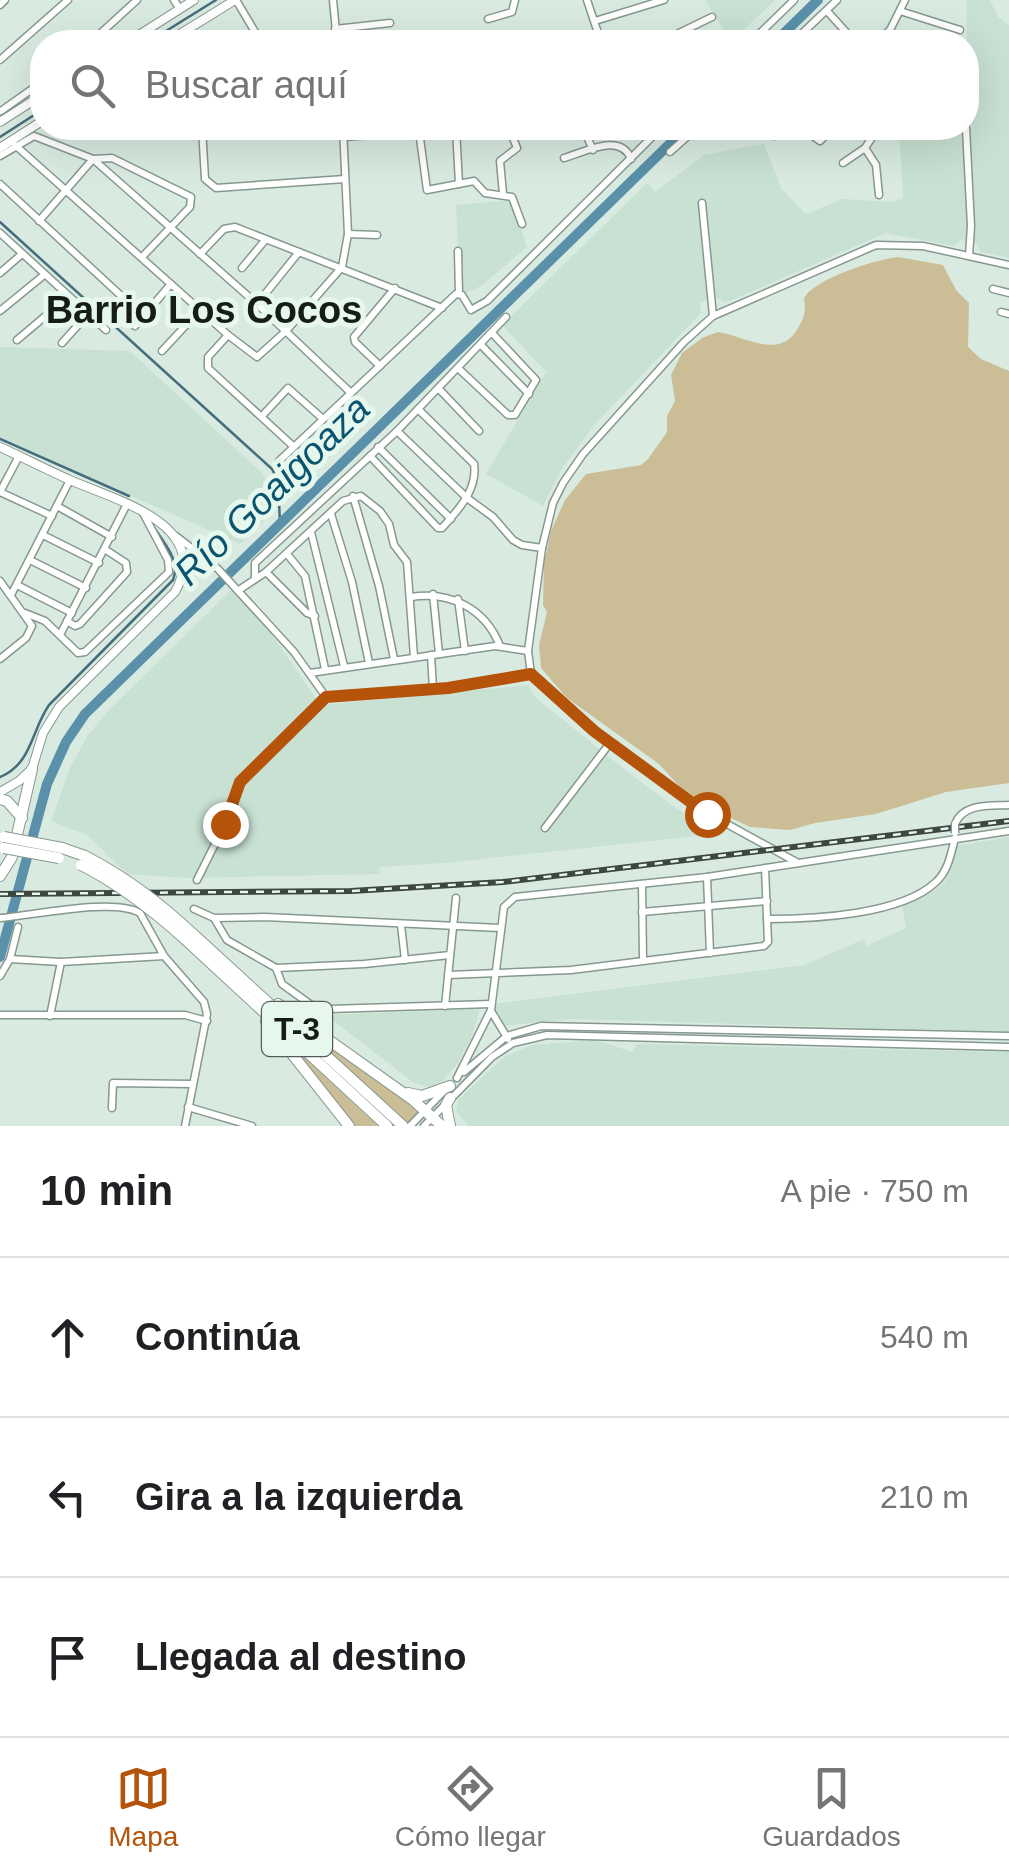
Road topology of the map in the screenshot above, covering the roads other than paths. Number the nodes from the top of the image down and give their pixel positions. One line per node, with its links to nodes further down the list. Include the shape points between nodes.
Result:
1 (68, 0): 22 (street)
2 (138, 0): 23 (street)
3 (194, 0): 13 (main road)
4 (236, 0): 25 (main road); 26 (street)
5 (333, 0): 21 (street)
6 (515, 0): 18 (street, via 512,12)
7 (587, 0): 19 (street)
8 (632, 0): 14 (street)
9 (664, 0): 14 (street)
10 (794, 0): 29 (street)
11 (837, 0): 15 (street)
12 (905, 0): 16 (street)
13 (177, 4): 24 (main road)
14 (634, 10): 19 (street)
15 (827, 11): 30 (street); 31 (street)
16 (900, 11): 32 (street); 33 (street)
17 (712, 17): 28 (street)
18 (488, 20)
19 (595, 21): 27 (street)
20 (390, 23): 21 (street)
21 (335, 28)
22 (34, 30)
23 (104, 30)
24 (151, 30)
25 (187, 30)
26 (254, 30)
27 (598, 30)
28 (686, 30)
29 (763, 30)
30 (806, 30)
31 (844, 30)
32 (890, 30)
33 (960, 30)
34 (30, 34): 35 (street)
35 (0, 60)
36 (30, 92): 38 (street)
37 (30, 102): 38 (main road)
38 (2, 115)
39 (30, 129): 53 (main road)
40 (30, 139): 52 (street)
41 (47, 140): 60 (street)
42 (203, 140): 62 (street, via 205,179 216,188)
43 (343, 140): 62 (street)
44 (420, 140): 64 (street, via 426,189)
45 (458, 140): 64 (street)
46 (514, 140): 66 (street, via 517,148 500,161)
47 (588, 140): 55 (street)
48 (649, 140): 59 (street)
49 (683, 140): 56 (street)
50 (870, 140): 54 (street)
51 (967, 140): 80 (street)
52 (14, 145): 57 (street); 65 (street)
53 (0, 148)
54 (865, 148): 61 (street); 67 (street, via 876,165)
55 (593, 150): 58 (street); 59 (street, via 615,144)
56 (670, 152)
57 (0, 156)
58 (564, 158)
59 (631, 159): 91 (street, via 487,302 471,310)
60 (92, 160): 65 (street); 71 (street); 71 (street, via 112,158 188,193 190,207)
61 (843, 163)
62 (345, 179): 73 (street)
63 (0, 184): 69 (street)
64 (459, 184): 66 (street, via 474,181 485,192)
65 (65, 191): 69 (street); 81 (street)
66 (503, 194): 70 (street, via 513,198)
67 (879, 195)
68 (702, 203): 99 (street)
69 (39, 221): 98 (street)
70 (522, 224)
71 (168, 228): 79 (street); 81 (street)
72 (0, 233): 78 (street)
73 (348, 234): 74 (street); 83 (street)
74 (377, 235)
75 (266, 239): 77 (street); 79 (street, via 229,227); 84 (street)
76 (458, 251): 91 (street)
77 (298, 252): 83 (street); 93 (street)
78 (22, 254): 85 (street); 86 (street)
79 (200, 254): 93 (street)
80 (968, 256): 82 (street); 99 (street, via 876,244)
81 (142, 257): 87 (street)
82 (1009, 264)
83 (342, 266): 88 (street); 103 (street)
84 (242, 268)
85 (0, 272)
86 (44, 275): 92 (street); 96 (street)
87 (171, 284): 95 (street); 98 (street)
88 (395, 288): 94 (street); 110 (street, via 354,337)
89 (994, 289): 90 (street)
90 (1009, 293)
91 (459, 294): 94 (street)
92 (68, 297): 97 (street); 106 (street)
93 (256, 304): 103 (street)
94 (442, 308): 110 (street)
95 (200, 310): 105 (street); 109 (street)
96 (0, 311)
97 (88, 314): 102 (street); 107 (street)
98 (143, 316): 101 (street)
99 (713, 316): 140 (street, via 583,454 554,503)
100 (506, 317): 104 (street)
101 (134, 326)
102 (106, 330)
103 (286, 331): 105 (street, via 256,356); 113 (street)
104 (492, 333): 108 (street); 114 (street, via 536,378)
105 (228, 336): 116 (street, via 208,357 208,368)
106 (17, 340)
107 (62, 343)
108 (481, 346): 111 (street); 114 (street)
109 (162, 351)
110 (380, 366): 113 (street)
111 (459, 369): 112 (street); 114 (street, via 508,415)
112 (438, 388): 115 (street); 119 (street)
113 (350, 392): 117 (street)
114 (529, 394)
115 (418, 409): 118 (street); 129 (street, via 474,464)
116 (262, 416): 117 (street, via 288,388); 120 (street)
117 (322, 418): 120 (street)
118 (397, 431): 122 (street); 129 (street)
119 (480, 431)
120 (293, 446): 125 (street)
121 (0, 447): 123 (main road)
122 (378, 447): 124 (street); 135 (street)
123 (19, 456): 126 (main road); 127 (street)
124 (370, 456): 135 (street, via 438,528); 147 (street, via 255,564)
125 (279, 461)
126 (70, 480): 130 (main road); 131 (street)
127 (0, 492): 134 (street)
128 (353, 496): 133 (street); 155 (street, via 372,502 389,524 407,562); 168 (street)
129 (466, 498): 135 (street); 140 (street, via 514,540)
130 (127, 504): 132 (main road); 139 (street)
131 (57, 506): 134 (street); 139 (street)
132 (141, 510): 136 (main road); 161 (street, via 169,572 83,654)
133 (331, 514): 137 (street); 169 (street)
134 (52, 516): 138 (street)
135 (451, 518)
136 (171, 532): 144 (street); 148 (main road, via 184,561)
137 (311, 532): 142 (street); 170 (street)
138 (43, 534): 143 (street); 145 (street)
139 (112, 537): 141 (street)
140 (542, 548): 164 (street)
141 (106, 550): 145 (street); 160 (street, via 128,570 80,624)
142 (286, 554): 146 (street); 159 (street, via 305,576)
143 (30, 560): 150 (street); 151 (street)
144 (207, 560): 148 (street); 152 (street)
145 (98, 564): 151 (street)
146 (266, 572): 147 (street); 159 (street)
147 (255, 576): 152 (street)
148 (183, 578): 177 (main road, via 148,622 59,707)
149 (0, 581): 154 (street)
150 (17, 585): 154 (street); 157 (street)
151 (86, 588): 157 (street)
152 (239, 590): 172 (street)
153 (434, 594): 155 (street); 156 (street); 166 (street)
154 (11, 595): 158 (street)
155 (411, 596): 167 (street)
156 (458, 599): 162 (street); 163 (street)
157 (72, 612): 160 (street)
158 (25, 613): 161 (street); 165 (street, via 31,632)
159 (314, 616): 171 (street)
160 (67, 622): 161 (street)
161 (61, 634)
162 (500, 646): 163 (street); 164 (street)
163 (465, 651): 166 (street)
164 (528, 651): 173 (street)
165 (2, 653)
166 (435, 654): 167 (street); 174 (street)
167 (414, 657): 168 (street)
168 (394, 659): 169 (street)
169 (369, 663): 170 (street)
170 (344, 666): 171 (street)
171 (325, 669): 172 (street)
172 (310, 673): 175 (street)
173 (531, 674): 174 (street); 176 (street)
174 (433, 689): 175 (street)
175 (326, 697): 189 (street, via 240,782)
176 (610, 743): 181 (street); 185 (street, via 707,814)
177 (32, 769): 178 (main road); 180 (main road)
178 (0, 795): 180 (main road)
179 (1009, 805): 183 (street, via 969,809 958,816)
180 (22, 818): 187 (main road)
181 (545, 828)
182 (1009, 832): 183 (street)
183 (955, 833): 185 (street); 198 (street, via 950,860 935,883 904,901 807,919)
184 (2, 842): 203 (main road, T-3, bridge, via 117,872 155,898)
185 (798, 863): 186 (street)
186 (765, 868): 188 (street); 192 (street)
187 (0, 876)
188 (707, 877): 190 (street); 193 (street)
189 (197, 880)
190 (642, 884): 195 (street); 202 (street, via 515,897 504,907)
191 (456, 898): 201 (street)
192 (767, 901): 193 (street); 198 (street)
193 (708, 906): 195 (street); 204 (street)
194 (194, 909): 197 (street)
195 (642, 912): 208 (street)
196 (0, 918): 206 (street, via 133,908)
197 (214, 918): 199 (street); 211 (street, via 227,940)
198 (767, 919): 204 (street, via 764,946)
199 (401, 925): 201 (street); 209 (street)
200 (18, 927): 207 (street)
201 (455, 928): 202 (street); 205 (street)
202 (500, 928): 213 (street)
203 (190, 938): 212 (main road, T-3); 216 (main road, T-3)
204 (710, 954): 208 (street)
205 (450, 955): 209 (street); 214 (street)
206 (164, 956): 210 (street); 221 (street, via 204,1002)
207 (10, 958): 210 (street); 215 (street)
208 (643, 959): 213 (street)
209 (404, 960): 211 (street)
210 (61, 962): 220 (street)
211 (276, 968): 217 (street, via 282,984 314,1006)
212 (237, 974): 238 (main road); 242 (main road, T-3)
213 (497, 974): 214 (street); 218 (street)
214 (448, 975): 217 (street)
215 (0, 976)
216 (243, 992): 245 (main road); 246 (main road, T-3)
217 (445, 1006): 218 (street)
218 (491, 1007): 227 (street); 237 (street)
219 (0, 1015): 220 (street)
220 (50, 1016): 221 (street, via 185,1015)
221 (208, 1022): 236 (street)
222 (623, 1026): 223 (street); 227 (street, via 540,1026); 228 (street)
223 (688, 1028): 224 (street); 230 (street)
224 (786, 1030): 225 (street); 231 (street)
225 (806, 1030): 226 (street); 232 (street)
226 (906, 1032): 229 (street); 233 (street)
227 (507, 1036): 234 (street); 237 (street)
228 (623, 1036): 230 (street); 234 (street, via 547,1034)
229 (1009, 1036)
230 (690, 1038): 231 (street)
231 (786, 1040): 232 (street)
232 (805, 1041): 233 (street)
233 (906, 1043): 235 (street)
234 (511, 1044): 237 (street)
235 (1009, 1048)
236 (192, 1084): 239 (street); 240 (street, via 113,1084)
237 (452, 1087): 238 (main road, via 422,1096); 241 (street); 247 (main road, via 446,1105)
238 (398, 1088): 241 (main road)
239 (188, 1107): 243 (street); 244 (street)
240 (112, 1108)
241 (431, 1120): 242 (street)
242 (404, 1125)
243 (184, 1126)
244 (252, 1126)
245 (348, 1126)
246 (387, 1126)
247 (450, 1126)

